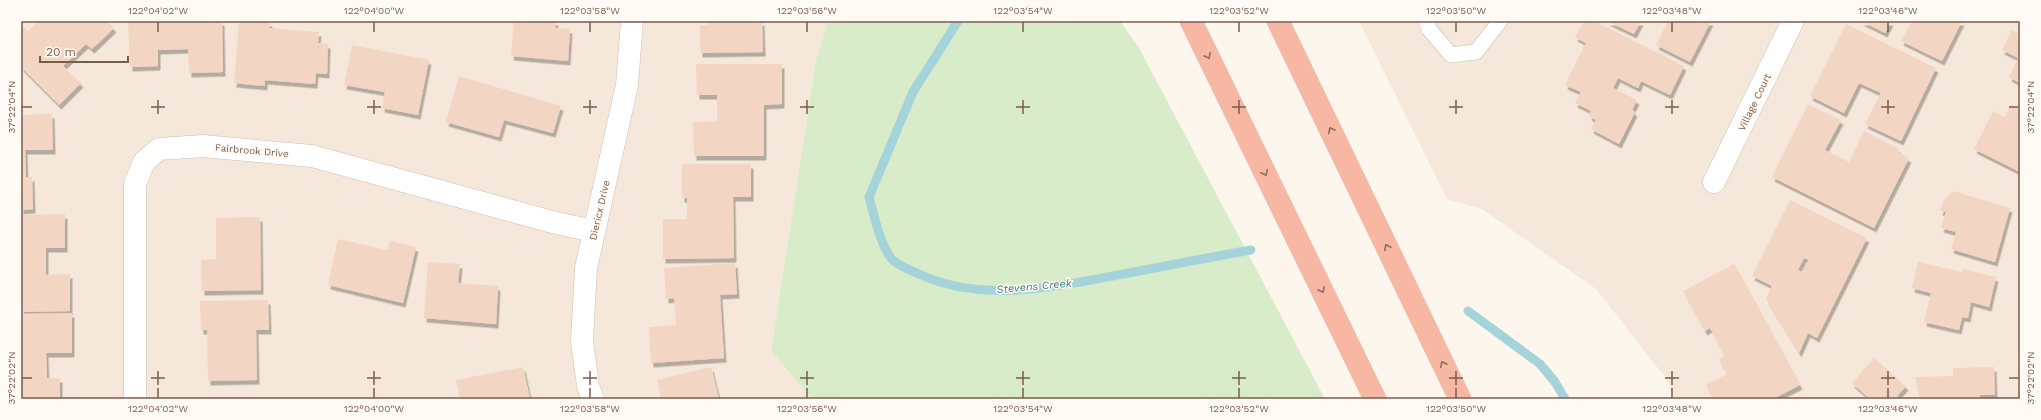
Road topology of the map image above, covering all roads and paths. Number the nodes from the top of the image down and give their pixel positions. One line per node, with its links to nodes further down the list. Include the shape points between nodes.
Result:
1 (632, 21): 8 (street, Diericx Drive, via 627,85)
2 (1191, 21): 11 (highway, one-way to 11)
3 (1278, 21): 12 (highway, one-way to 3)
4 (1426, 21): 5 (lane, via 1451,55 1476,52)
5 (1500, 21)
6 (1793, 21): 7 (street, Village Court)
7 (1714, 182)
8 (594, 231): 9 (street, Fairbrook Drive, via 556,223 312,156 203,146 159,149 144,162 135,184); 10 (street, Diericx Drive, via 586,268 582,341 588,386)
9 (135, 399)
10 (593, 399)
11 (1375, 399)
12 (1460, 399)

